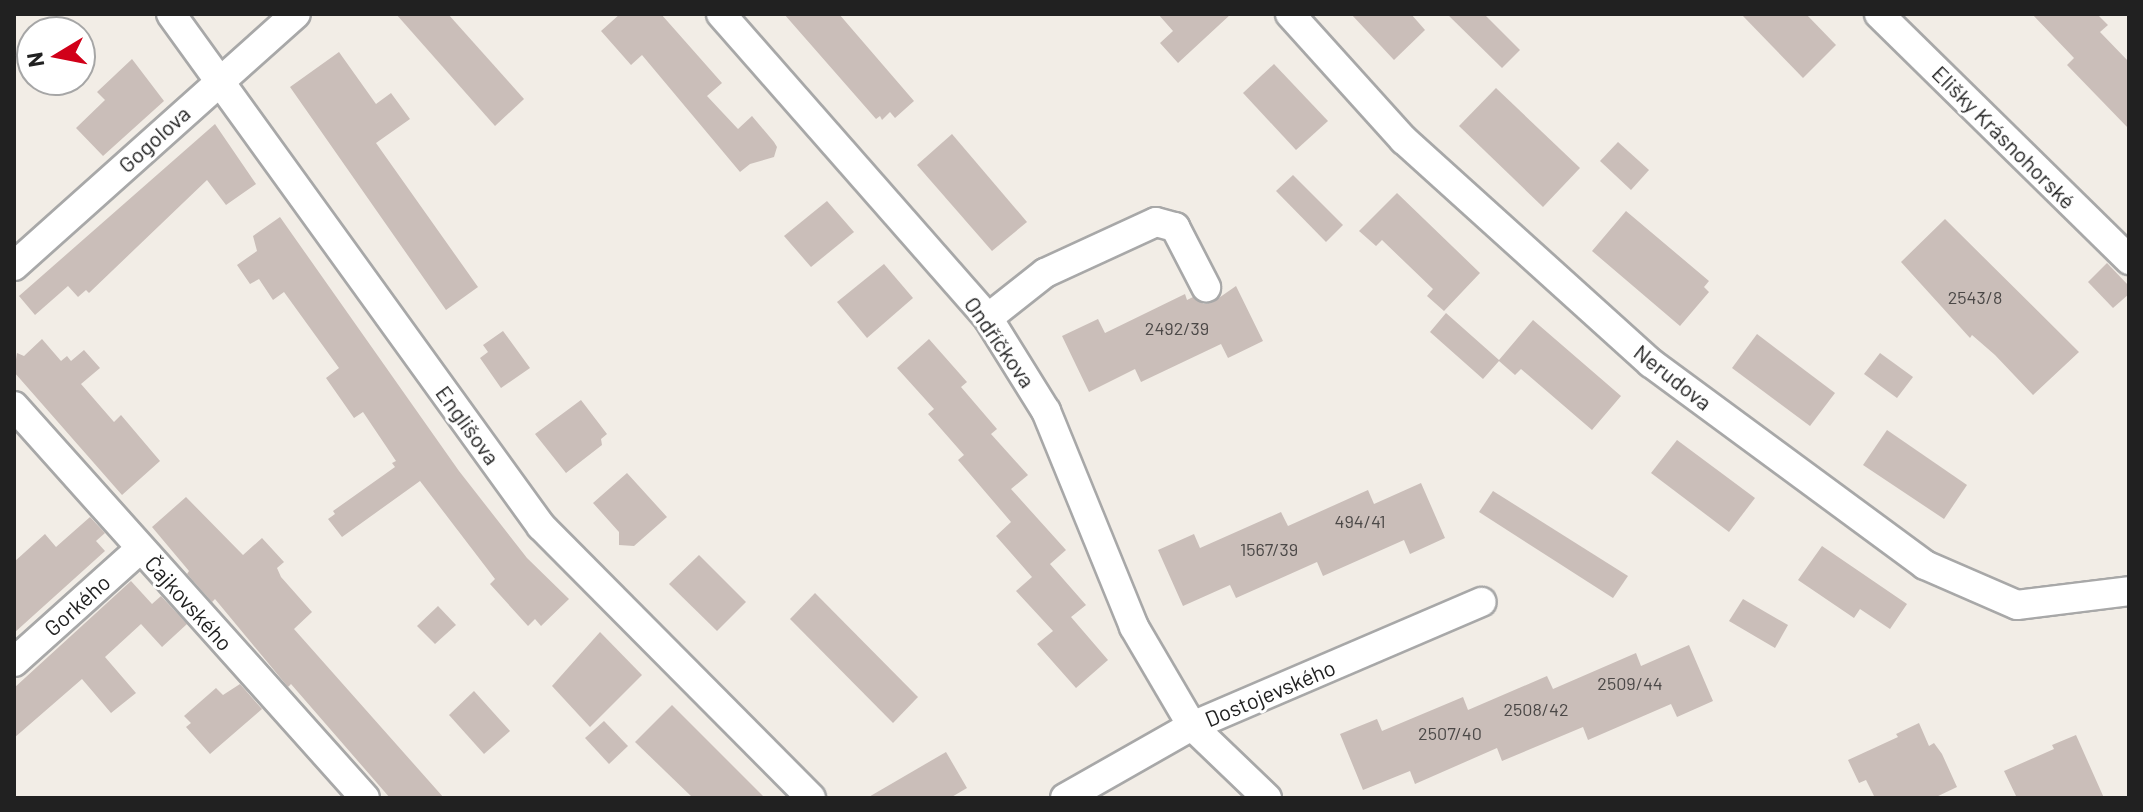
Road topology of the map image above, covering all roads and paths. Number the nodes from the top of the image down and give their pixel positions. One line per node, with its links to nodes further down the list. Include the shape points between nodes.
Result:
1 (171, 14): 6 (street, Englišova)
2 (296, 14): 6 (street, Gogolova)
3 (721, 14): 10 (street, Ondříčkova)
4 (1290, 14): 13 (street, Nerudova, via 1404,140 1651,363 1925,565 2017,605)
5 (1879, 14): 7 (street, Elišky Krásnohorské)
6 (218, 82): 8 (street, Gogolova); 18 (street, Englišova, via 541,526)
7 (2129, 260)
8 (14, 266)
9 (1206, 287): 10 (street, via 1175,227 1156,222 1045,273)
10 (988, 318): 16 (street, Ondříčkova, via 1046,411 1134,627)
11 (14, 406): 12 (street, Čajkovského)
12 (140, 549): 15 (street, Gorkého); 17 (street, Čajkovského)
13 (2129, 591)
14 (1482, 602): 16 (street, Dostojevského)
15 (14, 662)
16 (1192, 726): 19 (street, Dostojevského); 20 (street, Ondříčkova)
17 (365, 798)
18 (811, 798)
19 (1065, 798)
20 (1267, 798)

